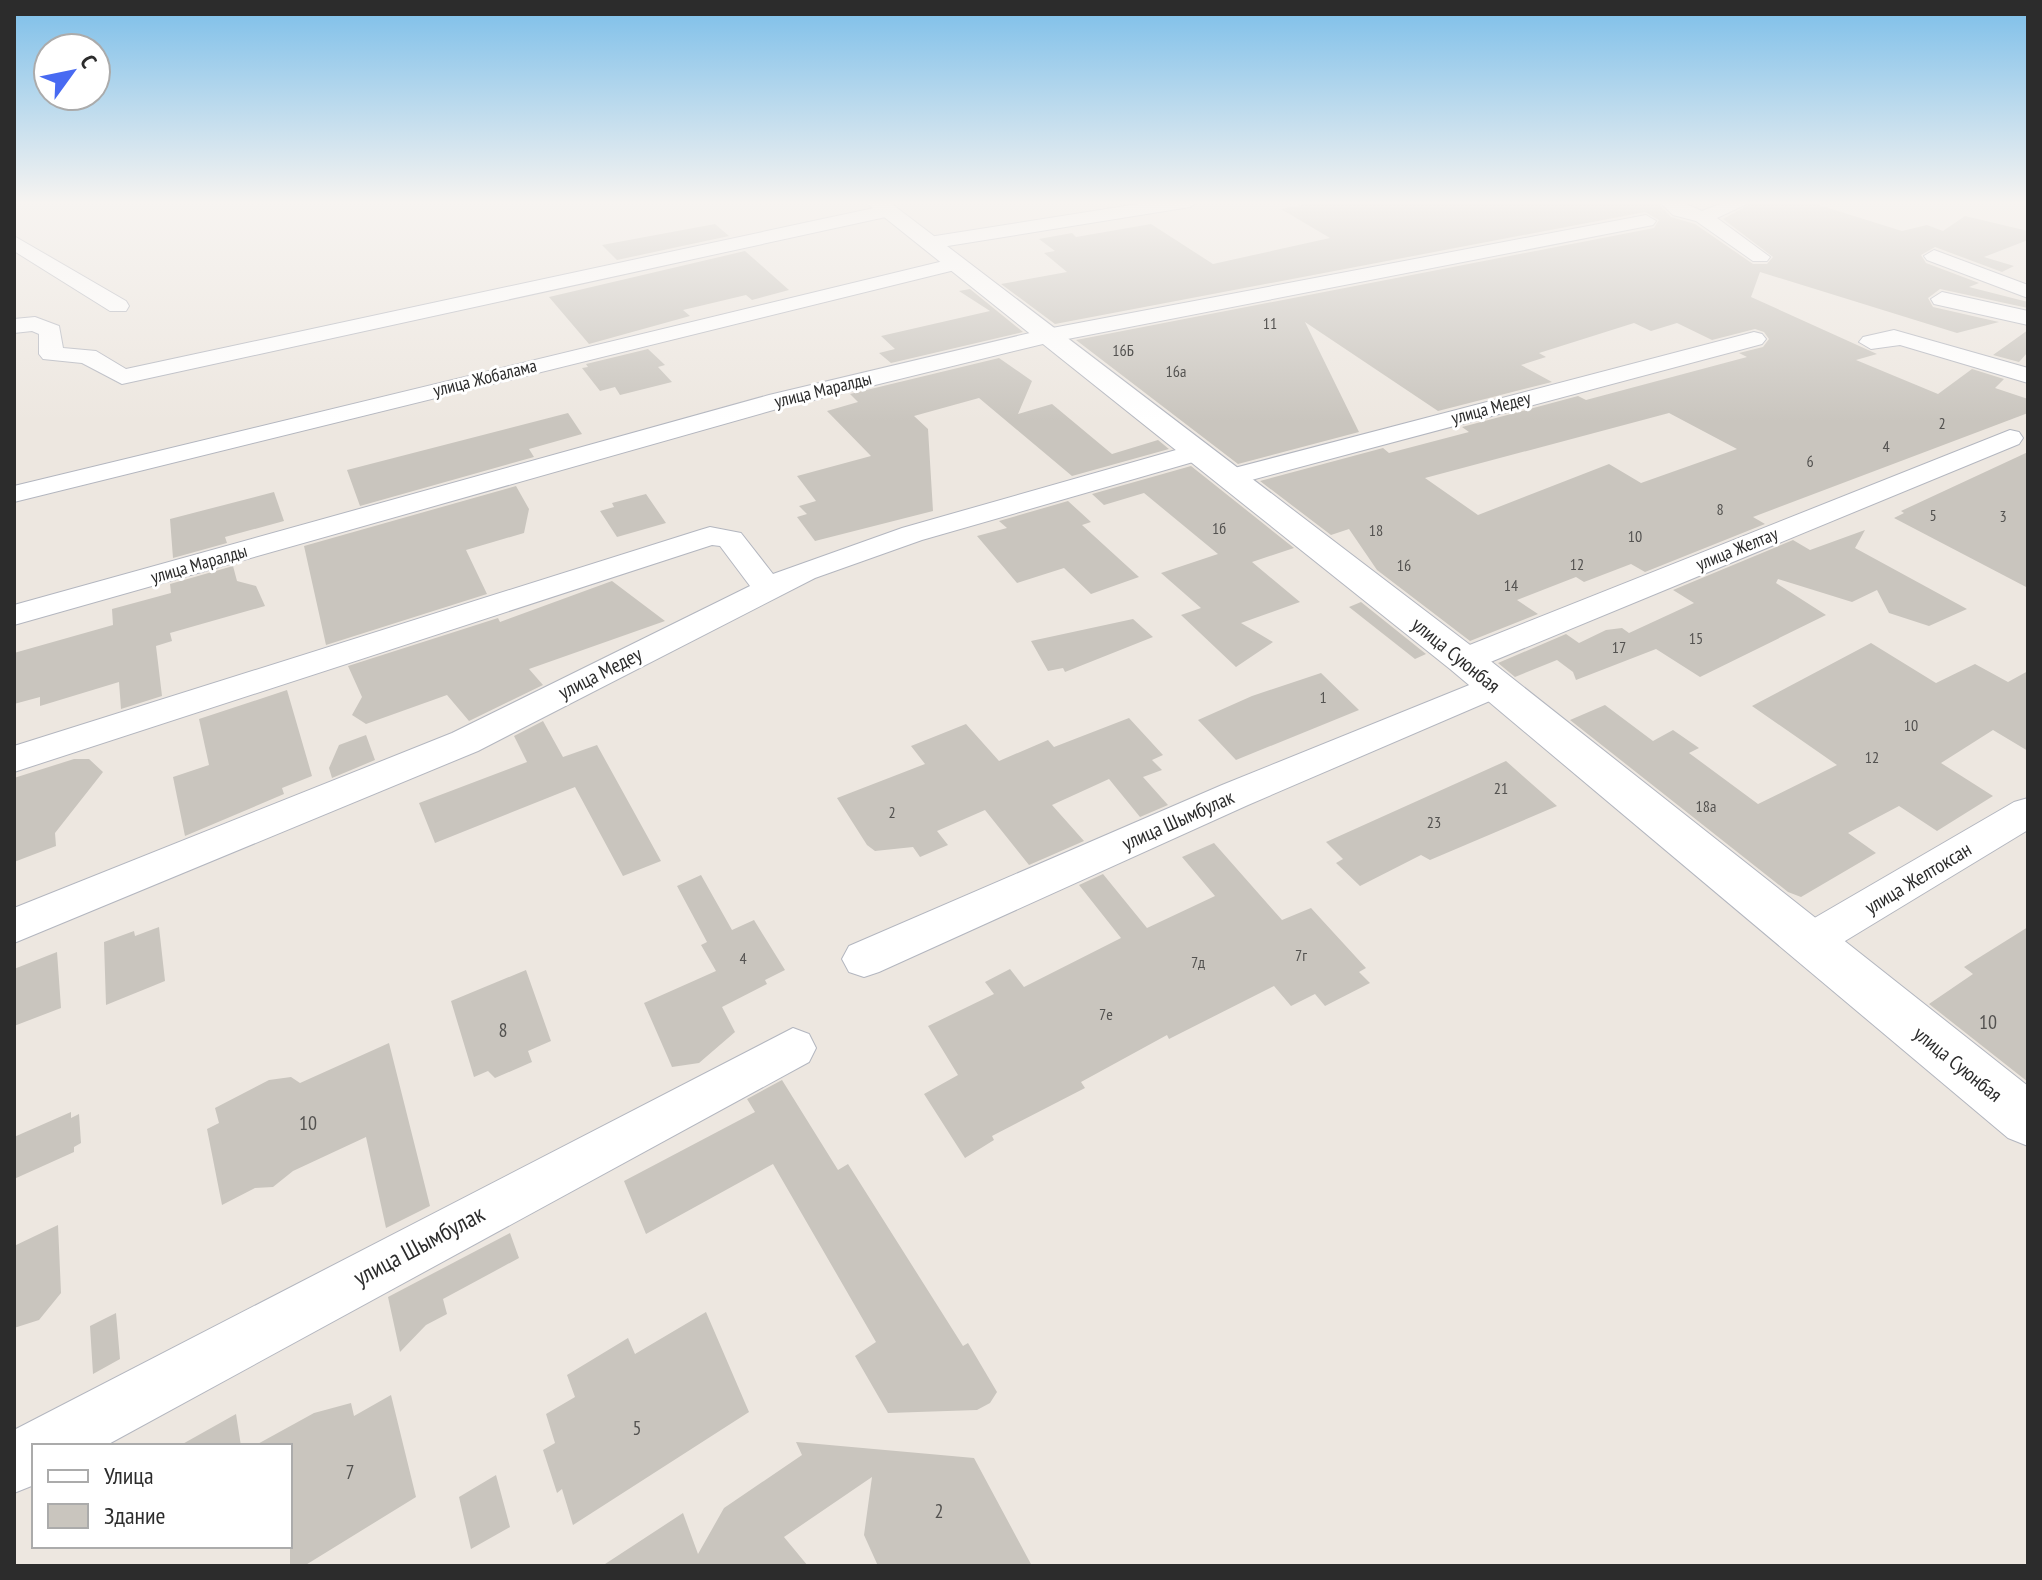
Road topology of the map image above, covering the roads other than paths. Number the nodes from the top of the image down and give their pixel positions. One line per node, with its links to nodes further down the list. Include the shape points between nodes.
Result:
1 (67, 275): 9 (street)
2 (577, 275): 11 (street, via 122,377 88,356 51,354 51,331 45,327)
3 (912, 275): 19 (street, улица Жобалама)
4 (970, 275): 12 (street, улица Суюнбая)
5 (1366, 275): 12 (street, улица Маралды)
6 (1983, 275): 7 (street)
7 (2028, 292)
8 (1942, 299): 10 (street)
9 (118, 306)
10 (2028, 318)
11 (14, 326)
12 (1047, 336): 17 (street, улица Суюнбая); 21 (street, улица Маралды, via 755,407)
13 (1754, 339): 18 (street, улица Медеу)
14 (1871, 342): 15 (street, via 1904,339)
15 (2028, 376)
16 (2010, 438): 22 (street, улица Желтау)
17 (1197, 452): 18 (street, улица Суюнбая); 20 (street, улица Медеу, via 912,534)
18 (1229, 478): 22 (street, улица Суюнбая)
19 (14, 494)
20 (768, 589): 23 (street, via 730,539 710,536); 25 (street, улица Медеу, via 465,742)
21 (14, 615)
22 (1479, 673): 26 (street, улица Суюнбая); 27 (street, улица Шымбулак, via 1235,795)
23 (14, 759)
24 (2028, 812): 26 (street, улица Желтоксан)
25 (14, 926)
26 (1807, 943): 29 (street, улица Суюнбая)
27 (864, 959)
28 (793, 1048): 30 (street, улица Шымбулак)
29 (2028, 1120)
30 (49, 1444)
31 (32, 1453): 32 (street)
32 (14, 1463)

